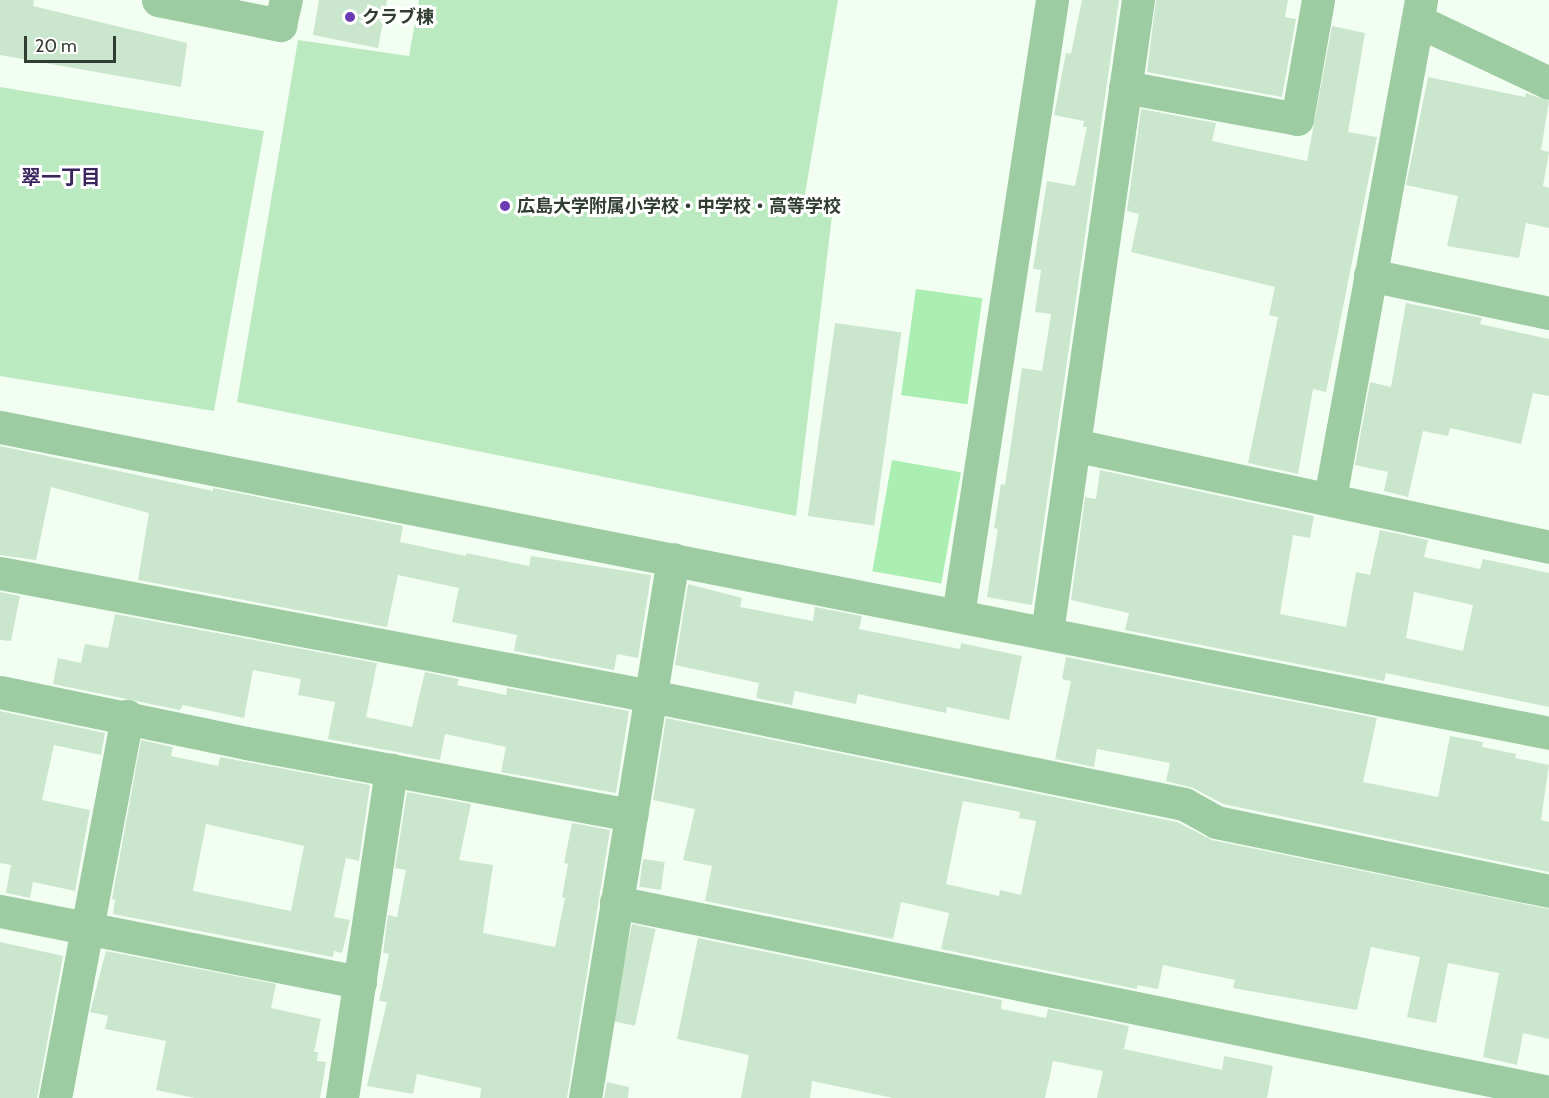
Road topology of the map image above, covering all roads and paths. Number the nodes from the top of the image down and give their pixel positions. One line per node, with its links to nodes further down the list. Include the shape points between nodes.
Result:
1 (158, 0): 2 (street, via 280,25)
2 (286, 0)
3 (1052, 0): 17 (street)
4 (1138, 0): 8 (street)
5 (1318, 0): 8 (street, via 1297,119)
6 (1419, 11): 7 (street); 9 (street)
7 (1549, 83)
8 (1125, 87): 12 (street)
9 (1370, 275): 10 (street); 13 (street)
10 (1549, 313)
11 (0, 427): 15 (street)
12 (1074, 445): 13 (street); 18 (street)
13 (1330, 498): 14 (street)
14 (1549, 547)
15 (674, 559): 17 (street); 20 (street)
16 (0, 573): 20 (street)
17 (958, 615): 18 (street)
18 (1047, 632): 22 (street)
19 (0, 692): 21 (street)
20 (651, 696): 24 (street); 25 (street, via 1184,804 1216,822)
21 (127, 716): 23 (street); 28 (street)
22 (1549, 733)
23 (391, 770): 24 (street); 29 (street)
24 (631, 815): 26 (street)
25 (1549, 891)
26 (616, 902): 30 (street); 33 (street)
27 (0, 911): 28 (street)
28 (87, 928): 29 (street); 31 (street)
29 (360, 982): 32 (street)
30 (1549, 1092)
31 (55, 1098)
32 (342, 1098)
33 (585, 1098)

